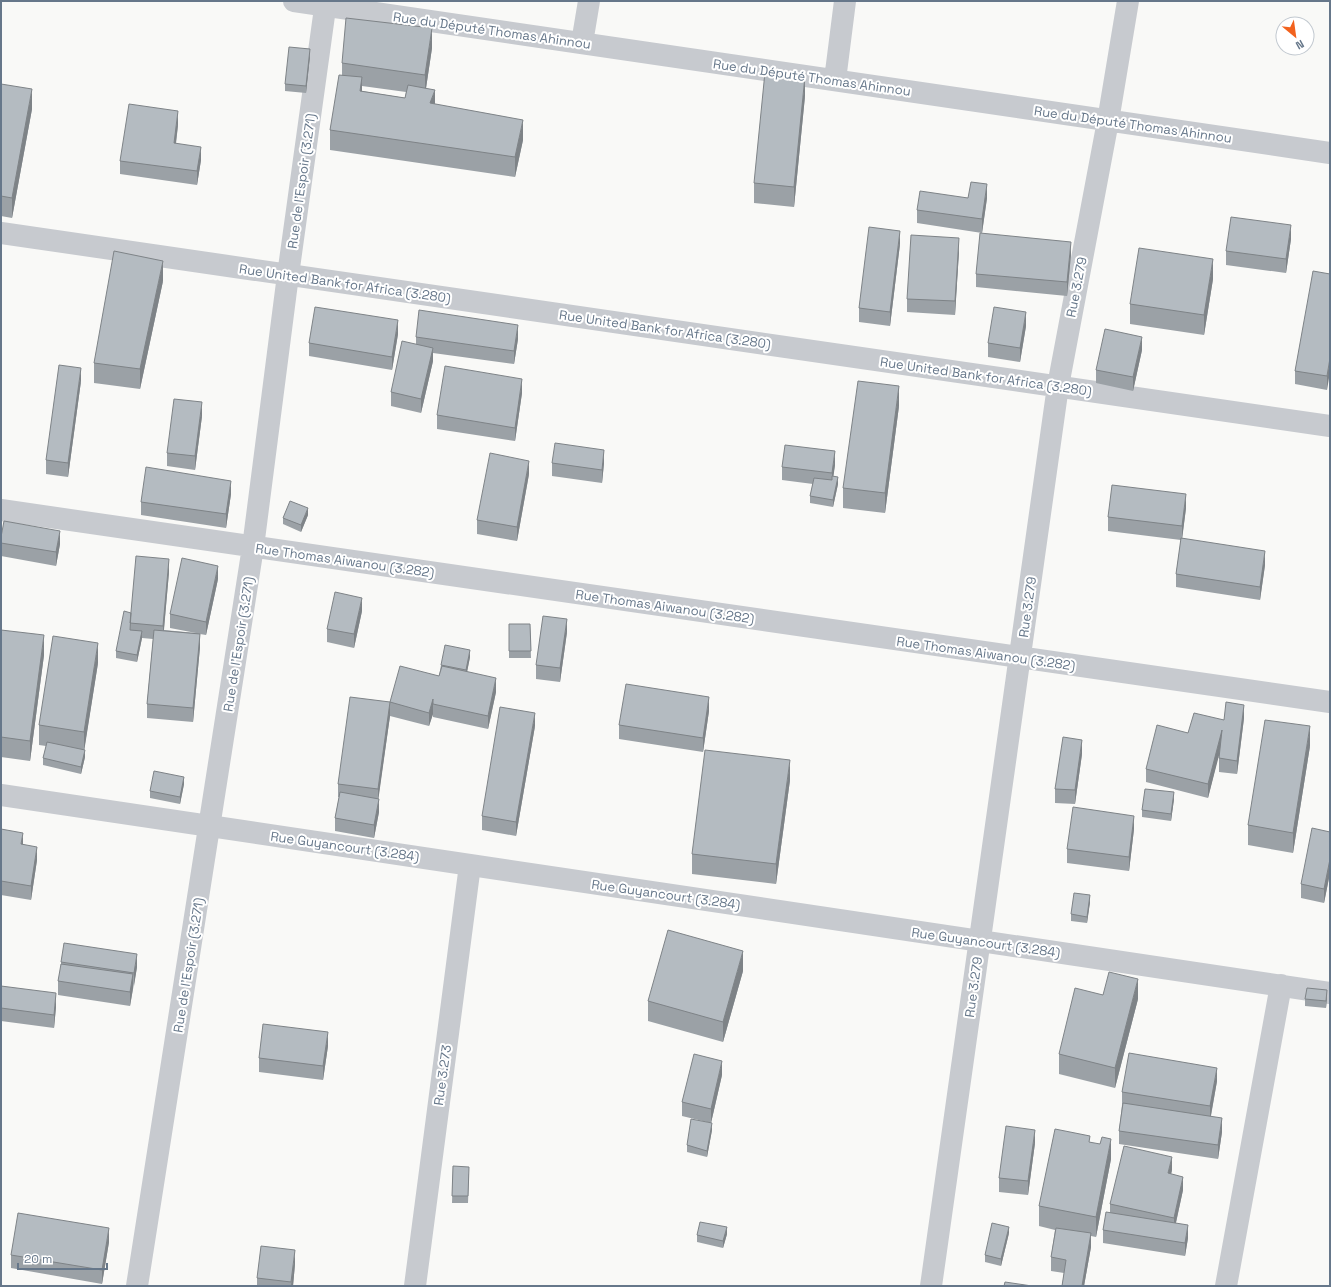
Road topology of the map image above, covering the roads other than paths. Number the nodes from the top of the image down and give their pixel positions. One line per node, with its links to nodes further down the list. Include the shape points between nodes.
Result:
1 (294, 1): 5 (street, Rue du Député Thomas Ahinnou)
2 (589, 1): 6 (street)
3 (845, 1): 7 (street)
4 (1128, 1): 8 (street, Rue 3.279)
5 (326, 3): 6 (street, Rue du Député Thomas Ahinnou); 11 (street, Rue de l'Espoir (3.271))
6 (582, 43): 7 (street, Rue du Député Thomas Ahinnou)
7 (835, 80): 8 (street, Rue du Député Thomas Ahinnou)
8 (1108, 121): 9 (street, Rue du Député Thomas Ahinnou); 12 (street, Rue 3.279)
9 (1330, 154)
10 (1, 233): 11 (street, Rue United Bank for Africa (3.280))
11 (288, 275): 12 (street, Rue United Bank for Africa (3.280)); 15 (street, Rue de l'Espoir (3.271))
12 (1058, 386): 13 (street, Rue United Bank for Africa (3.280)); 16 (street, Rue 3.279)
13 (1330, 426)
14 (1, 510): 15 (street, Rue Thomas Aiwanou (3.282))
15 (253, 547): 16 (street, Rue Thomas Aiwanou (3.282)); 19 (street, Rue de l'Espoir (3.271))
16 (1019, 658): 17 (street, Rue Thomas Aiwanou (3.282)); 21 (street, Rue 3.279)
17 (1330, 702)
18 (1, 795): 19 (street, Rue Guyancourt (3.284))
19 (210, 826): 20 (street, Rue Guyancourt (3.284)); 24 (street, Rue de l'Espoir (3.271))
20 (470, 865): 21 (street, Rue Guyancourt (3.284)); 25 (street, Rue 3.273)
21 (979, 940): 22 (street, Rue Guyancourt (3.284)); 26 (street, Rue 3.279)
22 (1281, 985): 23 (street, Rue Guyancourt (3.284)); 27 (street)
23 (1330, 993)
24 (137, 1286)
25 (415, 1286)
26 (931, 1286)
27 (1226, 1286)

